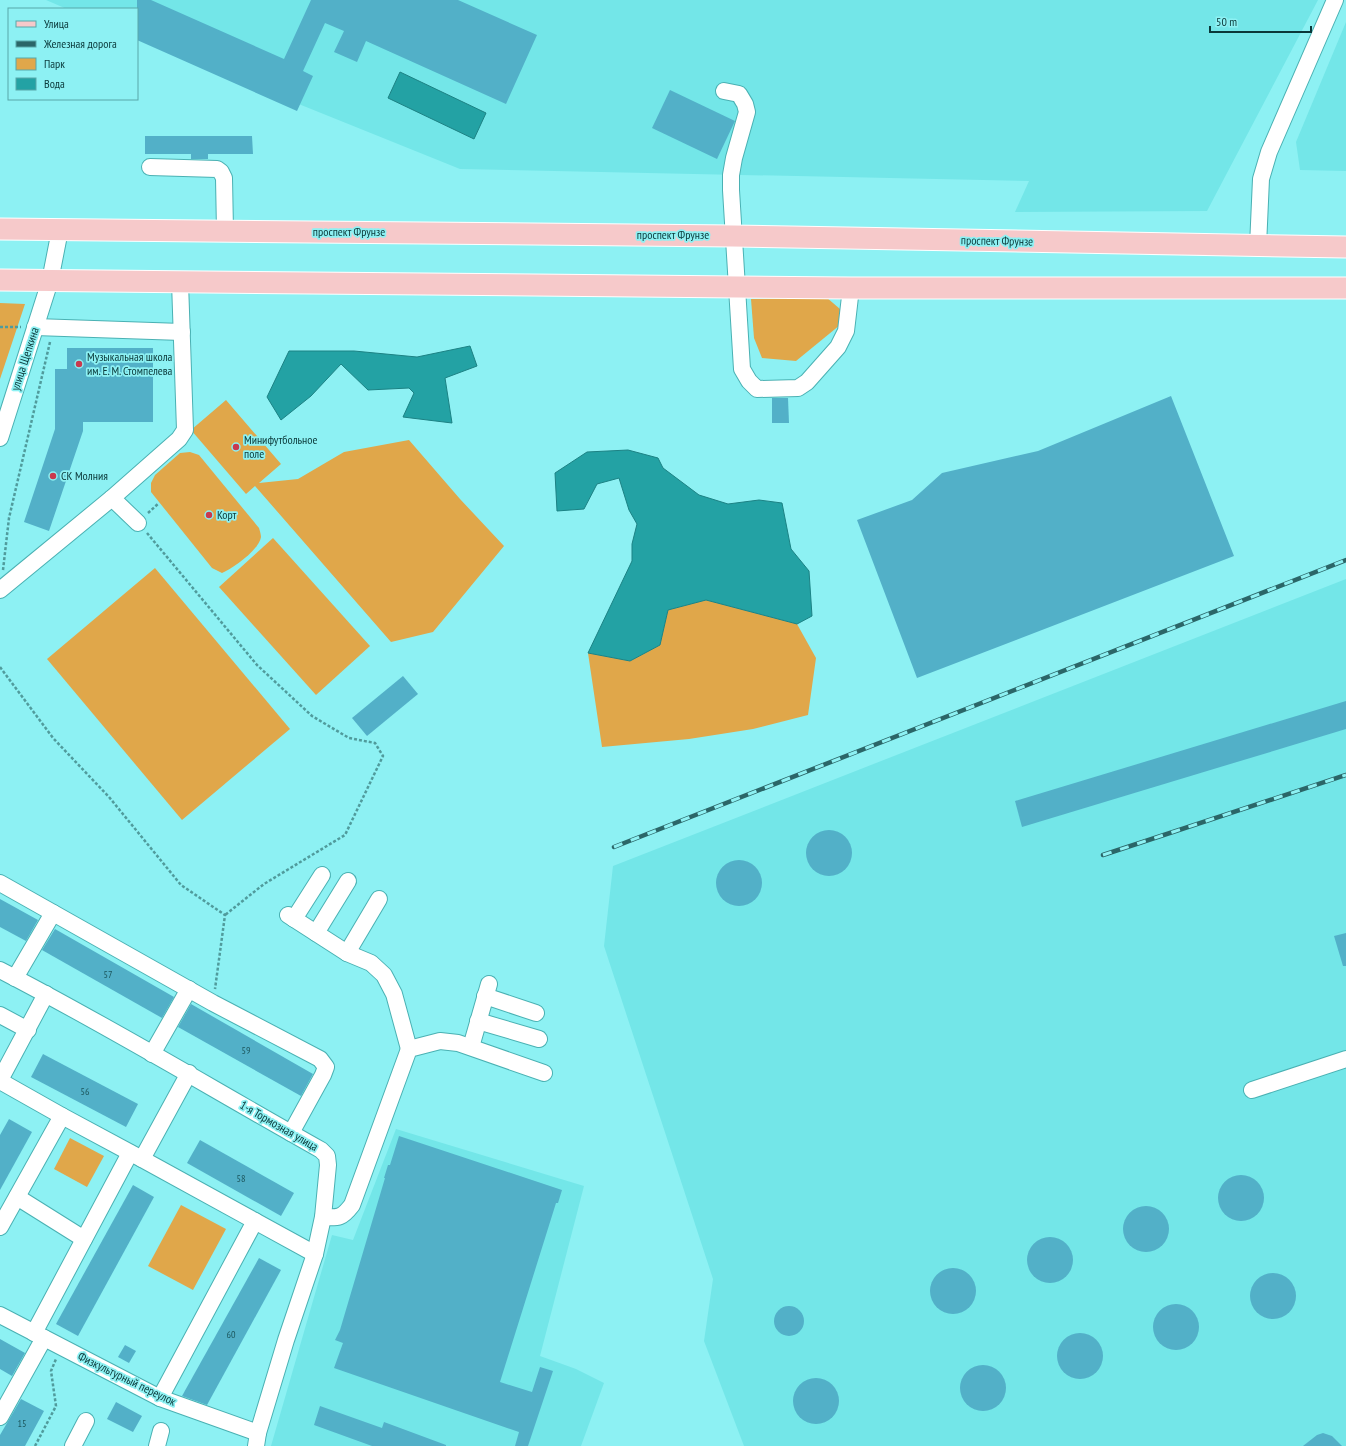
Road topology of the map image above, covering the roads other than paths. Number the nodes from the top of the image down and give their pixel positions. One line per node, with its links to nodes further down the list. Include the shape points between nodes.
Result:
1 (1335, 0): 8 (street, via 1269,152 1261,179)
2 (724, 91): 7 (street, via 739,94 747,112 731,175)
3 (150, 167): 6 (street, via 217,169 221,172 224,178)
4 (0, 229): 5 (main road, проспект Фрунзе)
5 (60, 230): 6 (main road, проспект Фрунзе); 11 (street, улица Щепкина)
6 (225, 231): 7 (main road, проспект Фрунзе)
7 (733, 236): 8 (main road, проспект Фрунзе); 13 (street)
8 (1258, 246): 9 (main road, проспект Фрунзе)
9 (1346, 247)
10 (0, 280): 11 (main road)
11 (50, 280): 12 (main road); 16 (street, улица Щепкина)
12 (180, 282): 13 (main road); 17 (street)
13 (736, 287): 14 (main road); 14 (street, via 742,369 749,381 758,389 798,388 807,382 838,347 846,331)
14 (851, 288): 15 (main road)
15 (1346, 288)
16 (35, 328): 17 (street); 18 (street, улица Щепкина)
17 (182, 332): 19 (street, via 185,430 179,439)
18 (0, 438)
19 (112, 498): 20 (street); 21 (street)
20 (138, 523)
21 (0, 589)
22 (322, 875): 27 (street, via 291,917)
23 (348, 881): 27 (street)
24 (0, 883): 26 (street)
25 (379, 899): 28 (street)
26 (53, 912): 30 (street); 31 (street)
27 (316, 932): 28 (street)
28 (348, 953): 39 (street, via 370,963 384,974 394,994)
29 (0, 970): 30 (street, 1-я Тормозная улица)
30 (15, 978): 32 (street, 1-я Тормозная улица)
31 (189, 989): 40 (street); 47 (street, via 320,1059 326,1067)
32 (46, 994): 36 (street); 40 (street, 1-я Тормозная улица)
33 (536, 1013): 35 (street, via 487,990)
34 (0, 1015): 36 (street)
35 (478, 1021): 37 (street); 38 (street)
36 (28, 1030): 44 (street)
37 (539, 1039)
38 (471, 1047): 39 (street, via 440,1041); 43 (street)
39 (409, 1049): 50 (street, via 352,1205 345,1215 336,1218)
40 (152, 1054): 42 (street, 1-я Тормозная улица)
41 (1346, 1059): 45 (street)
42 (189, 1073): 47 (street, 1-я Тормозная улица); 48 (street)
43 (544, 1073)
44 (0, 1080): 46 (street)
45 (1252, 1090)
46 (62, 1116): 48 (street); 49 (street)
47 (291, 1133): 50 (street, 1-я Тормозная улица, via 327,1156)
48 (136, 1156): 51 (street); 53 (street)
49 (17, 1197): 52 (street); 53 (street)
50 (323, 1217): 54 (street, 1-я Тормозная улица)
51 (255, 1221): 54 (street); 57 (street)
52 (0, 1227)
53 (84, 1239): 56 (street)
54 (315, 1254): 60 (street, 1-я Тормозная улица, via 286,1340)
55 (0, 1315): 56 (street, Физкультурный переулок)
56 (39, 1335): 57 (street, Физкультурный переулок); 58 (street)
57 (160, 1398): 60 (street, Физкультурный переулок)
58 (0, 1417)
59 (86, 1421): 61 (street)
60 (257, 1440)
61 (73, 1446)

